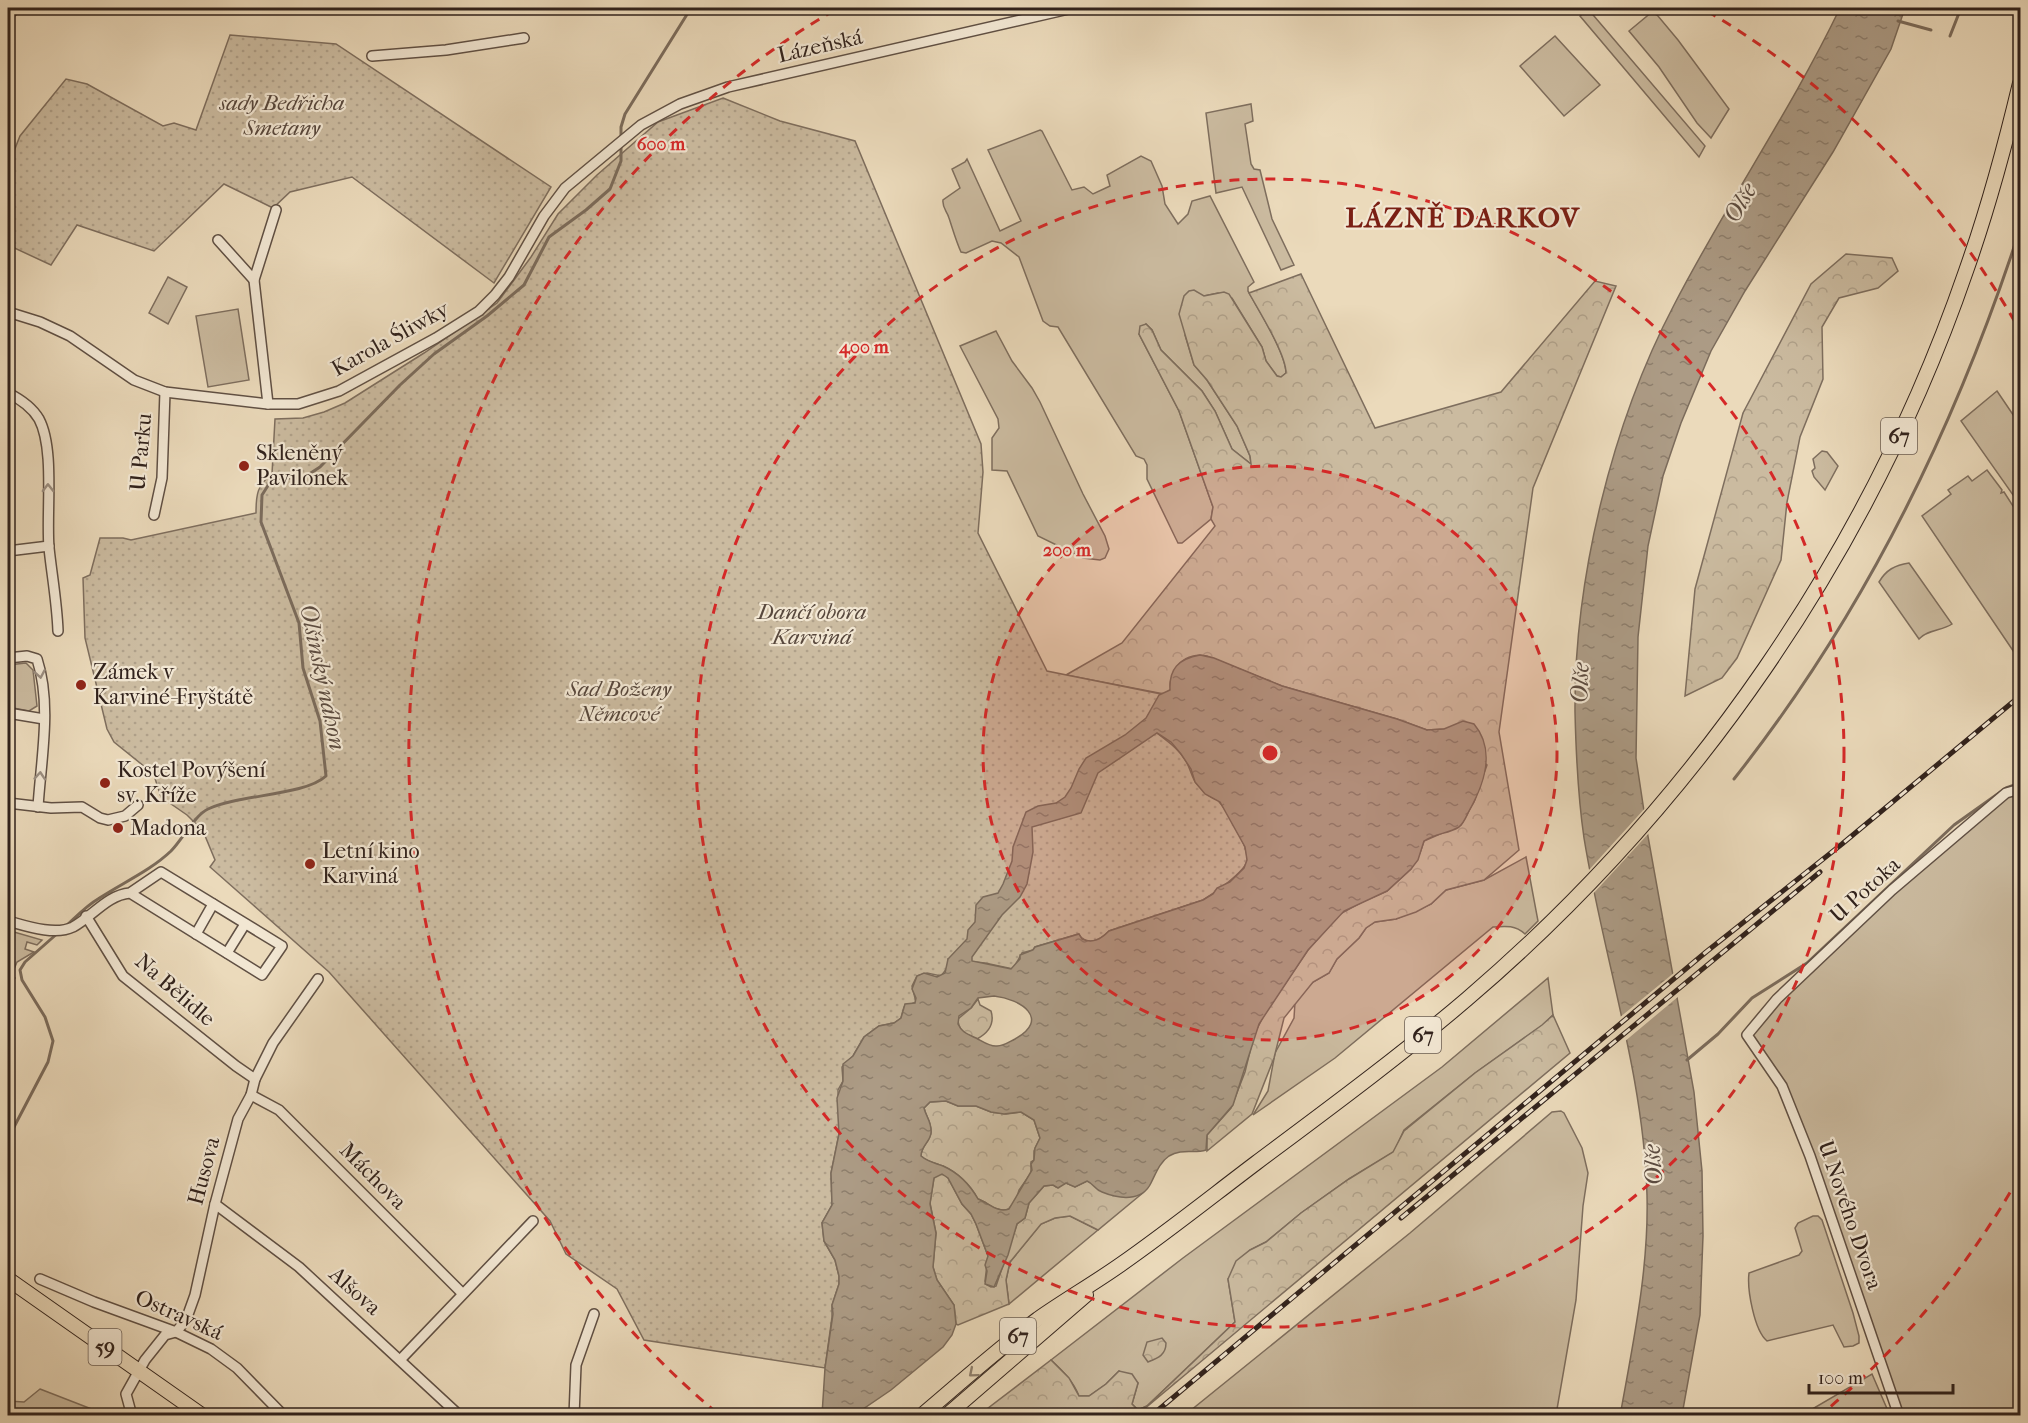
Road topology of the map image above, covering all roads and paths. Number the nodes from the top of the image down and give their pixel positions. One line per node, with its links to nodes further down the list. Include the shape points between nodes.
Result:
1 (16, 8): 3 (street)
2 (1073, 8): 7 (street, Lázeňská)
3 (8, 15)
4 (524, 38): 5 (street)
5 (372, 56)
6 (2020, 83): 39 (main road, 67, via 1993,189 1966,272 1928,372 1892,450 1806,606 1702,754 1616,855 1524,948 1465,1000 1355,1089)
7 (717, 91): 14 (street, Karola Śliwky, via 646,122 565,188 509,277 479,311 339,391 298,404)
8 (276, 210): 10 (street)
9 (218, 240): 10 (street)
10 (254, 280): 14 (street)
11 (8, 312): 12 (street, Karola Śliwky, via 70,336 134,380)
12 (165, 392): 14 (street, Karola Śliwky); 15 (street, U Parku, via 162,478)
13 (8, 393): 16 (street, one-way to 13, via 48,452 39,420 25,402)
14 (268, 404)
15 (154, 515)
16 (49, 546): 17 (street); 18 (street)
17 (8, 551)
18 (58, 631)
19 (8, 658): 21 (street, one-way to 21, via 37,659)
20 (8, 713): 21 (street)
21 (44, 719): 25 (street, one-way to 21)
22 (2020, 789): 34 (street, U Potoka, via 2006,793 1892,890 1777,999)
23 (8, 803): 25 (street)
24 (138, 805): 25 (street, via 125,816 108,820 82,807)
25 (38, 807)
26 (130, 893): 27 (street, via 160,872); 28 (street, via 119,894); 31 (street)
27 (213, 904): 30 (street); 31 (street)
28 (87, 916): 29 (street, via 72,928 45,931); 35 (street, Na Bělidle, via 123,976)
29 (8, 921)
30 (245, 924): 32 (street); 32 (street, via 282,946 262,975)
31 (196, 934): 32 (street)
32 (227, 953)
33 (318, 979): 35 (street, Husova, via 273,1043)
34 (1747, 1035): 54 (street, U Nového Dvora, via 1782,1086 1810,1156)
35 (255, 1079): 36 (street, Husova)
36 (251, 1095): 37 (street, Husova, via 238,1119); 42 (street, Máchova, via 279,1110)
37 (215, 1204): 44 (street, Husova, via 195,1295 186,1320); 45 (street, Alšova, via 299,1267)
38 (533, 1221): 42 (street)
39 (1121, 1264): 52 (main road, 67, one-way to 52, via 1041,1317); 53 (main road, 67)
40 (8, 1279): 46 (main road, 59)
41 (40, 1279): 44 (street, Ostravská)
42 (462, 1293): 45 (street)
43 (594, 1314): 51 (street, via 576,1365)
44 (176, 1332): 46 (street, Husova, via 165,1335); 50 (street, Ostravská, via 211,1349 237,1368)
45 (401, 1359): 47 (street, Alšova)
46 (138, 1371): 48 (street, Husova, via 126,1394); 49 (main road, 59)
47 (455, 1414)
48 (132, 1416)
49 (203, 1416)
50 (284, 1416)
51 (574, 1416)
52 (921, 1416)
53 (946, 1416)
54 (1899, 1416)

